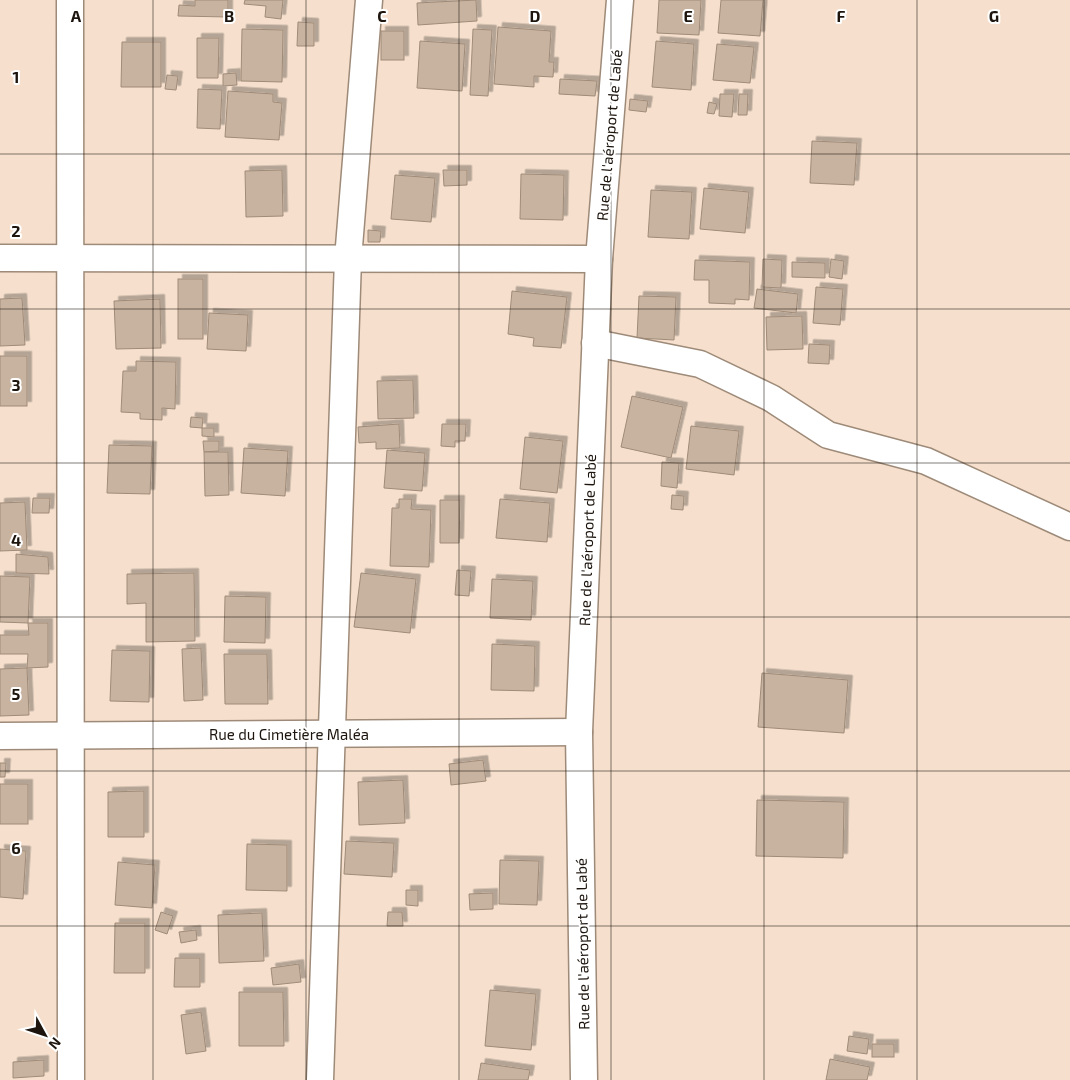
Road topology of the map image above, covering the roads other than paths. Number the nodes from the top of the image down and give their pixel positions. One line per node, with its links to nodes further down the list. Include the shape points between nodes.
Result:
1 (70, 0): 5 (street)
2 (369, 0): 6 (street)
3 (620, 0): 7 (street, Rue de l'aéroport de Labé)
4 (0, 258): 5 (street)
5 (70, 258): 6 (street); 12 (street)
6 (348, 259): 7 (street); 11 (street)
7 (599, 259): 8 (street, Rue de l'aéroport de Labé)
8 (595, 343): 9 (street, via 700,364 771,398 828,435 926,462); 10 (street, Rue de l'aéroport de Labé)
9 (1070, 527)
10 (579, 732): 11 (street, Rue du Cimetière Maléa); 16 (street, Rue de l'aéroport de Labé)
11 (332, 734): 12 (street, Rue du Cimetière Maléa); 15 (street)
12 (70, 735): 13 (street, Rue du Cimetière Maléa); 14 (street)
13 (0, 736)
14 (71, 1080)
15 (320, 1080)
16 (584, 1080)

